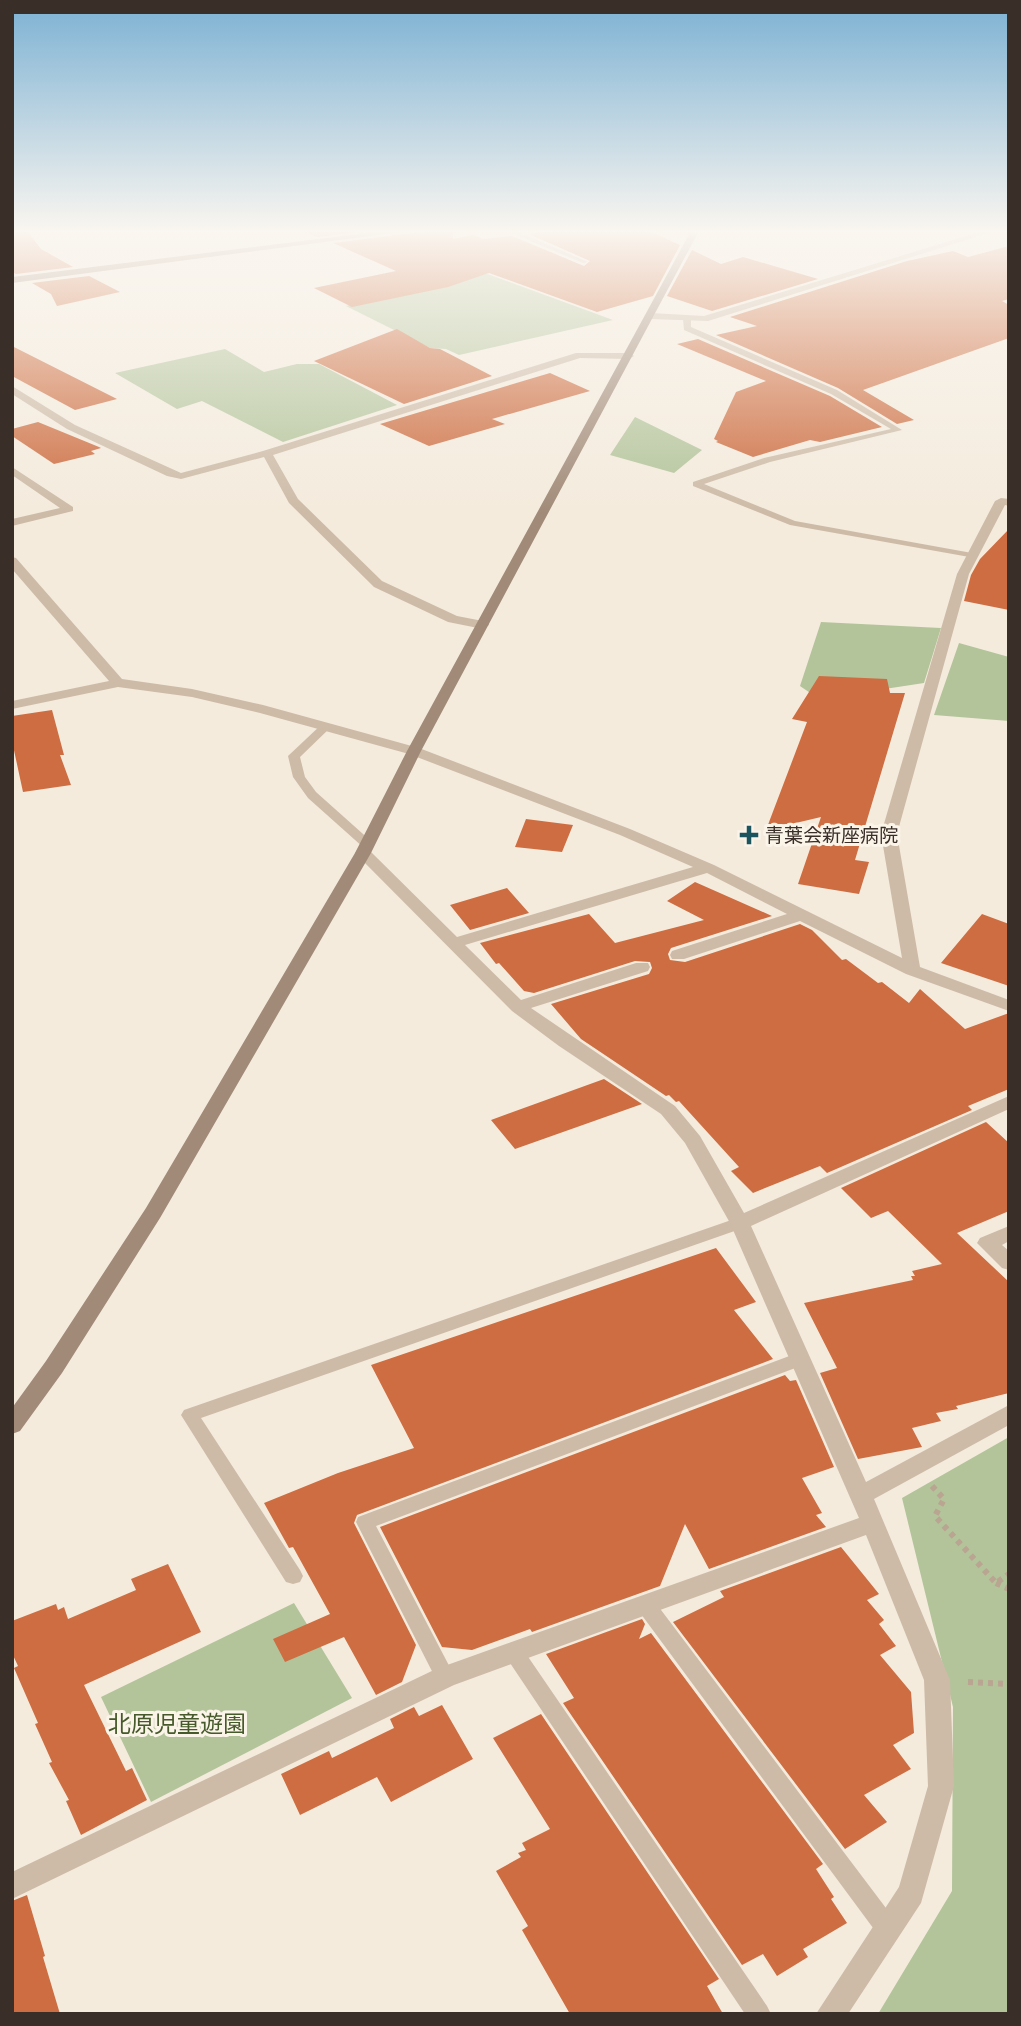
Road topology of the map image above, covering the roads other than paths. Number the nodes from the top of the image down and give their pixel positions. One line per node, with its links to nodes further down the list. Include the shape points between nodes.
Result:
1 (647, 324): 3 (street)
2 (687, 324): 9 (lane, via 687,328 834,392 898,429 767,460 696,484 793,523)
3 (629, 356): 5 (street, via 579,355); 11 (street)
4 (13, 391): 5 (street, via 71,427 171,474 181,476)
5 (267, 453): 11 (street, via 293,501 378,584 453,619)
6 (12, 470): 8 (street, via 69,509)
7 (1009, 503): 9 (street, via 1001,500)
8 (12, 523)
9 (972, 556): 22 (street, via 951,614 889,834)
10 (12, 561): 12 (street)
11 (483, 625): 15 (street)
12 (118, 683): 13 (street); 14 (street, via 192,693)
13 (12, 705)
14 (326, 726): 15 (street); 16 (lane, via 294,756 299,777)
15 (414, 751): 16 (street); 17 (street)
16 (365, 849): 19 (street); 31 (street, via 153,1213)
17 (708, 868): 18 (street); 19 (street)
18 (801, 915): 20 (street); 22 (street)
19 (452, 944): 24 (street)
20 (678, 955)
21 (642, 967): 24 (street)
22 (912, 970): 23 (street)
23 (1009, 1006)
24 (518, 1007): 26 (street, via 668,1110 693,1140)
25 (1009, 1102): 26 (street)
26 (740, 1223): 29 (street); 34 (lane, via 190,1415)
27 (1009, 1233): 28 (street, via 987,1243)
28 (1009, 1263)
29 (800, 1359): 32 (street); 37 (lane, via 366,1522)
30 (1009, 1414): 32 (street)
31 (12, 1424)
32 (860, 1496): 33 (street)
33 (873, 1523): 35 (street); 39 (street, via 937,1680 941,1786 911,1893)
34 (293, 1576)
35 (645, 1604): 36 (street); 39 (lane)
36 (513, 1651): 37 (street); 40 (lane)
37 (445, 1677): 38 (street)
38 (12, 1886)
39 (887, 1928): 41 (street)
40 (759, 2014)
41 (831, 2014)

